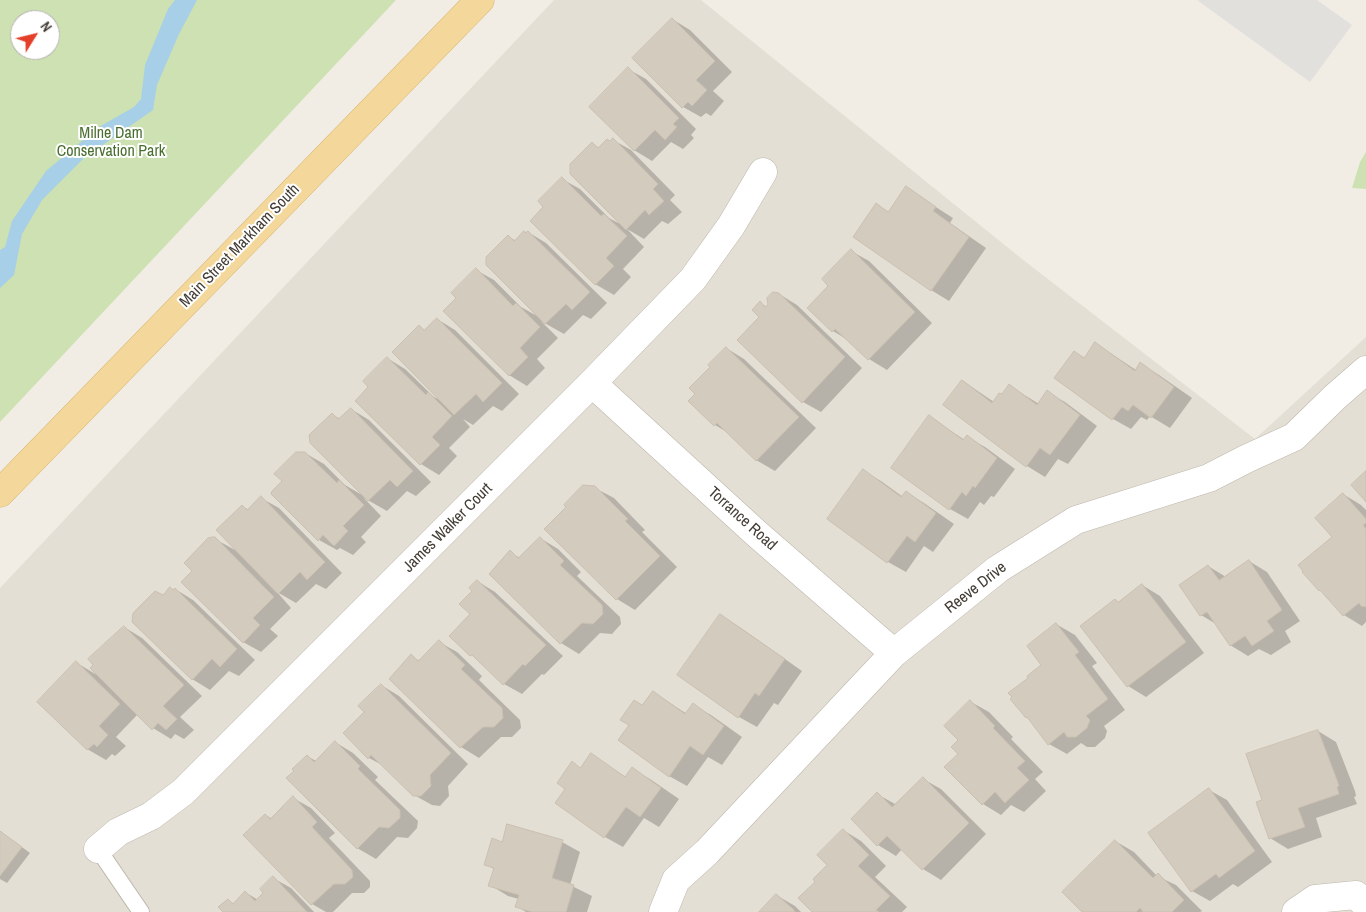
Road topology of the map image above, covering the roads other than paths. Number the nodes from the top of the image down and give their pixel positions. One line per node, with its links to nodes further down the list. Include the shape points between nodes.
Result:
1 (480, 0): 5 (main road, Main Street Markham South)
2 (763, 172): 4 (street, James Walker Court, via 731,226 693,279)
3 (1366, 370): 6 (street, Reeve Drive, via 1294,438 1209,478 1076,520 998,569)
4 (592, 383): 6 (street, Torrance Road, via 757,534); 7 (street, James Walker Court, via 184,792 151,816 118,832)
5 (0, 493)
6 (894, 653): 10 (street, Reeve Drive, via 676,880)
7 (98, 849): 9 (lane)
8 (1366, 905): 11 (street, via 1356,895 1337,896 1315,899)
9 (141, 912)
10 (663, 912)
11 (1296, 912)

